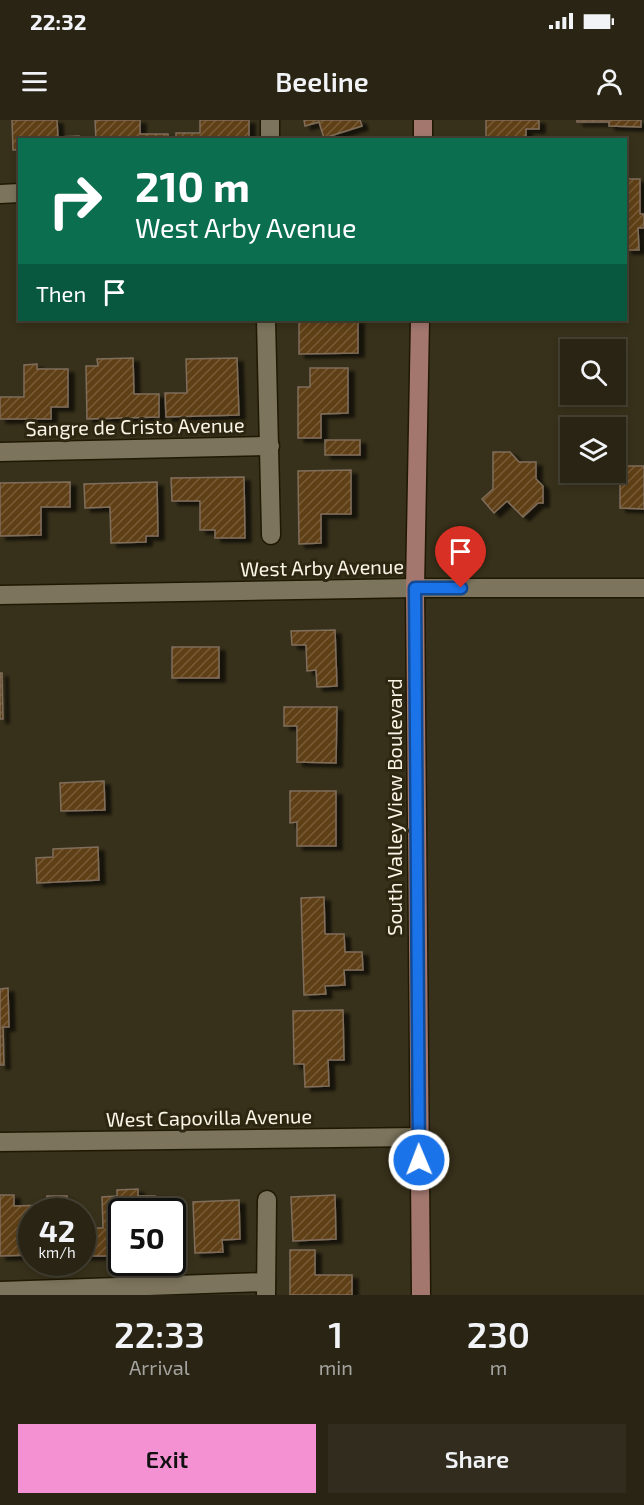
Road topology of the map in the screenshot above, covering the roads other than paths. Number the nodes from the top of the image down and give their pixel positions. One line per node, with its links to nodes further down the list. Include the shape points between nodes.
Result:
1 (270, 120): 3 (street)
2 (423, 120): 4 (main road)
3 (270, 138)
4 (423, 138)
5 (18, 193): 6 (street)
6 (0, 194)
7 (266, 321): 9 (street)
8 (420, 321): 12 (main road, South Valley View Boulevard)
9 (270, 446): 10 (street, Sangre de Cristo Avenue); 11 (street)
10 (0, 452)
11 (272, 535)
12 (415, 588): 13 (street, West Arby Avenue); 14 (street, West Arby Avenue); 15 (main road, South Valley View Boulevard)
13 (644, 588)
14 (0, 595)
15 (419, 1137): 16 (street, West Capovilla Avenue); 20 (main road, South Valley View Boulevard)
16 (0, 1142)
17 (267, 1200): 18 (street)
18 (266, 1289): 19 (street)
19 (0, 1291)
20 (421, 1295)

